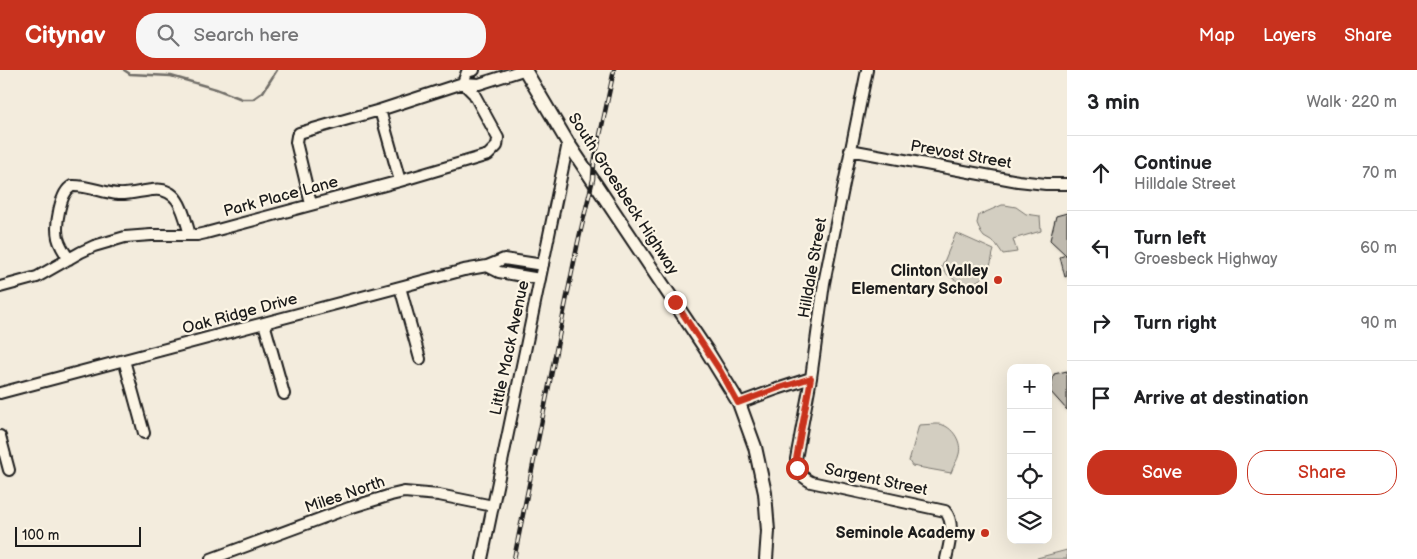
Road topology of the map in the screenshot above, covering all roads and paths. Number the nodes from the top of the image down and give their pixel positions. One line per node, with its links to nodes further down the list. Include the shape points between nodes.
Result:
1 (474, 70): 4 (street, via 467,72)
2 (524, 70): 4 (street, via 479,84); 6 (main road, South Groesbeck Highway)
3 (867, 70): 7 (street, Hilldale Street)
4 (463, 83): 5 (street); 8 (street, Park Place Lane, via 474,94 498,138 497,146 488,155)
5 (380, 110): 8 (street); 10 (street, via 302,131 297,136)
6 (568, 142): 13 (street, Little Mack Avenue); 24 (main road, South Groesbeck Highway)
7 (850, 150): 9 (street, Prevost Street, via 1018,181); 21 (street, Hilldale Street, via 824,283)
8 (400, 181): 10 (street, Park Place Lane)
9 (1067, 184)
10 (312, 204): 11 (street, Park Place Lane)
11 (190, 235): 12 (street, Park Place Lane, via 125,237 94,246); 12 (street, via 179,201 165,190 117,194 72,186 62,198 57,225 62,248)
12 (69, 259): 16 (street, Park Place Lane, via 37,277)
13 (543, 265): 14 (street, Oak Ridge Drive, via 504,260); 15 (street, Little Mack Avenue)
14 (487, 266): 15 (street, Oak Ridge Drive, via 499,272); 17 (street, Oak Ridge Drive)
15 (540, 280): 29 (street, Little Mack Avenue)
16 (0, 287)
17 (400, 287): 18 (street, Oak Ridge Drive); 19 (street)
18 (264, 323): 20 (street, Oak Ridge Drive); 23 (street)
19 (420, 359)
20 (124, 360): 22 (street, Oak Ridge Drive); 25 (street)
21 (811, 378): 24 (street); 28 (street, Hilldale Street, via 796,459)
22 (0, 393)
23 (284, 394)
24 (738, 403): 32 (main road, South Groesbeck Highway, via 755,447 765,493)
25 (144, 432)
26 (0, 436): 27 (street)
27 (9, 470)
28 (798, 472): 33 (street, Sargent Street, via 811,482 945,512 951,525)
29 (493, 506): 30 (street, Miles North, via 439,494 397,493); 31 (street, Little Mack Avenue)
30 (211, 559)
31 (482, 559)
32 (766, 559)
33 (946, 559)

